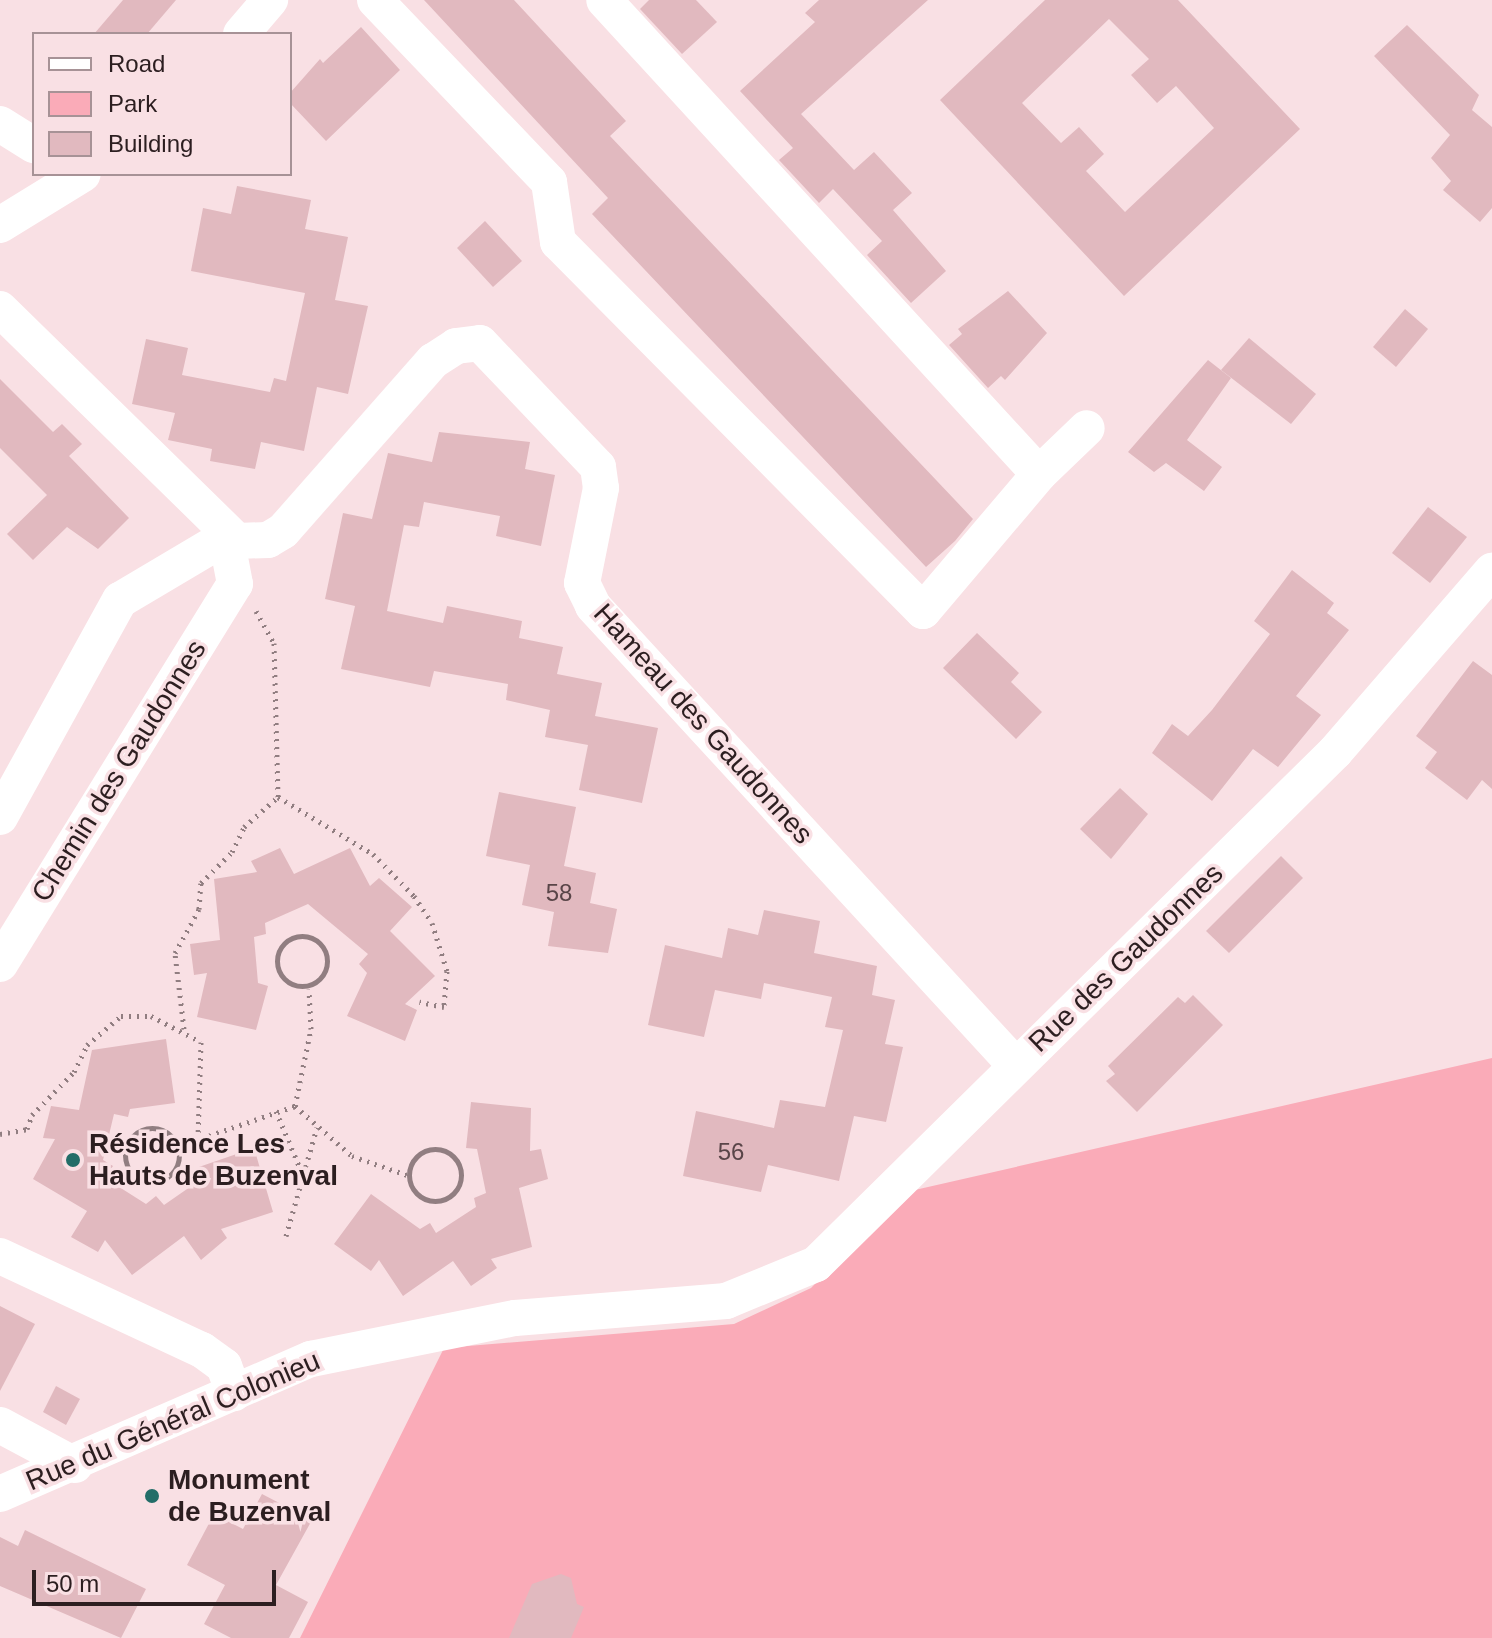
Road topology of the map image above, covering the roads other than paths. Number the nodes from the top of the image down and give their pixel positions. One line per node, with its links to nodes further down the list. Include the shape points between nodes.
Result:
1 (270, 0): 4 (street)
2 (375, 0): 11 (street, via 549,182 558,242 923,611)
3 (604, 0): 11 (street)
4 (243, 32)
5 (0, 124): 6 (street)
6 (32, 144)
7 (79, 176): 8 (street)
8 (0, 225)
9 (0, 309): 12 (street)
10 (1087, 428): 11 (street)
11 (1039, 474)
12 (226, 537): 14 (street, via 120,600); 15 (street, Chemin des Gaudonnes, via 238,578); 16 (street, Hameau des Gaudonnes, via 268,540 283,531 433,361 456,346 480,343 598,467 601,488 582,583 593,606)
13 (1492, 571): 16 (street, Rue des Gaudonnes, via 1335,752)
14 (0, 817)
15 (0, 964)
16 (1016, 1066): 18 (street, Rue des Gaudonnes, via 816,1264)
17 (0, 1256): 19 (street, via 202,1350 224,1366)
18 (726, 1301): 19 (street, Rue du Général Colonieu, via 440,1328 311,1359)
19 (234, 1393): 21 (street, Rue du Général Colonieu)
20 (0, 1425): 21 (street)
21 (75, 1465): 22 (street, Rue du Général Colonieu)
22 (0, 1494)

